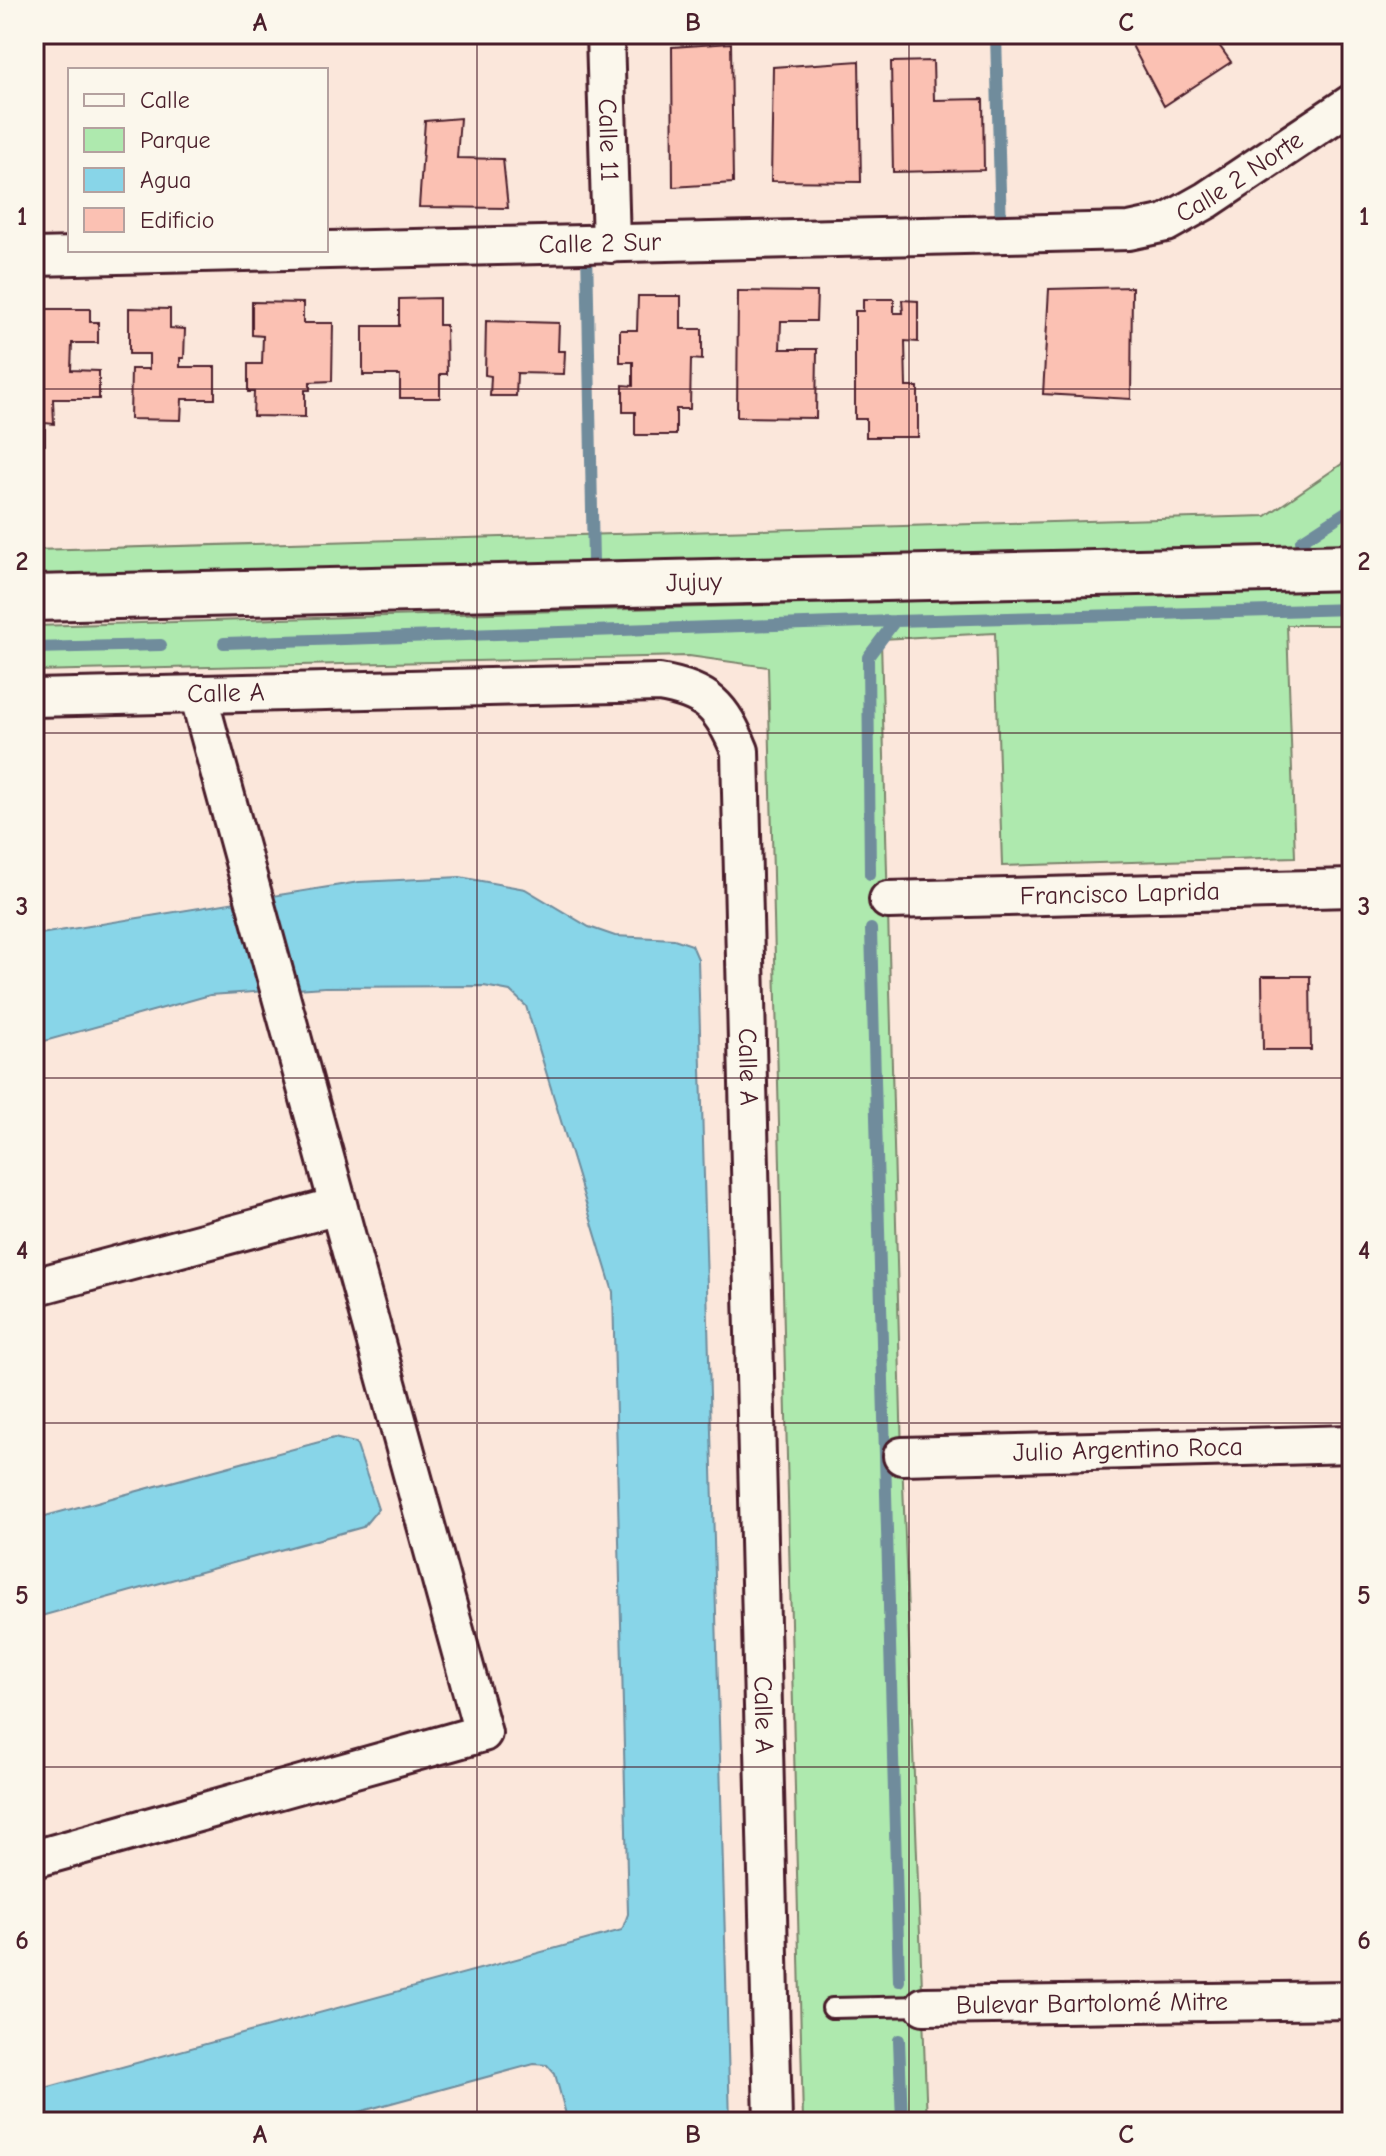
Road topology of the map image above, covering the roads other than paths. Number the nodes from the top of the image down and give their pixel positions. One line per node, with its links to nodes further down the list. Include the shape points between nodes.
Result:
1 (605, 34): 4 (street, Calle 11)
2 (1352, 103): 3 (street, Calle 2 Norte)
3 (1166, 223): 4 (street, Calle 2 Sur, via 1129,231)
4 (611, 244): 5 (street, Calle 2 Sur)
5 (328, 250)
6 (256, 252): 7 (street, Calle 2 Sur)
7 (34, 257)
8 (1352, 567): 9 (street, Jujuy)
9 (34, 598)
10 (198, 694): 11 (street, Calle A); 14 (street); 22 (street, Calle A, via 659,683 687,687 729,723 740,751)
11 (34, 698)
12 (1352, 888): 13 (street, Francisco Laprida)
13 (888, 900)
14 (338, 1206): 15 (street); 18 (street, via 483,1733)
15 (34, 1287)
16 (1352, 1444): 17 (street, Julio Argentino Roca)
17 (902, 1456)
18 (34, 1859)
19 (1352, 2000): 20 (street, Bulevar Bartolomé Mitre)
20 (924, 2006): 21 (lane, Bulevar Bartolomé Mitre)
21 (832, 2008)
22 (773, 2122)

